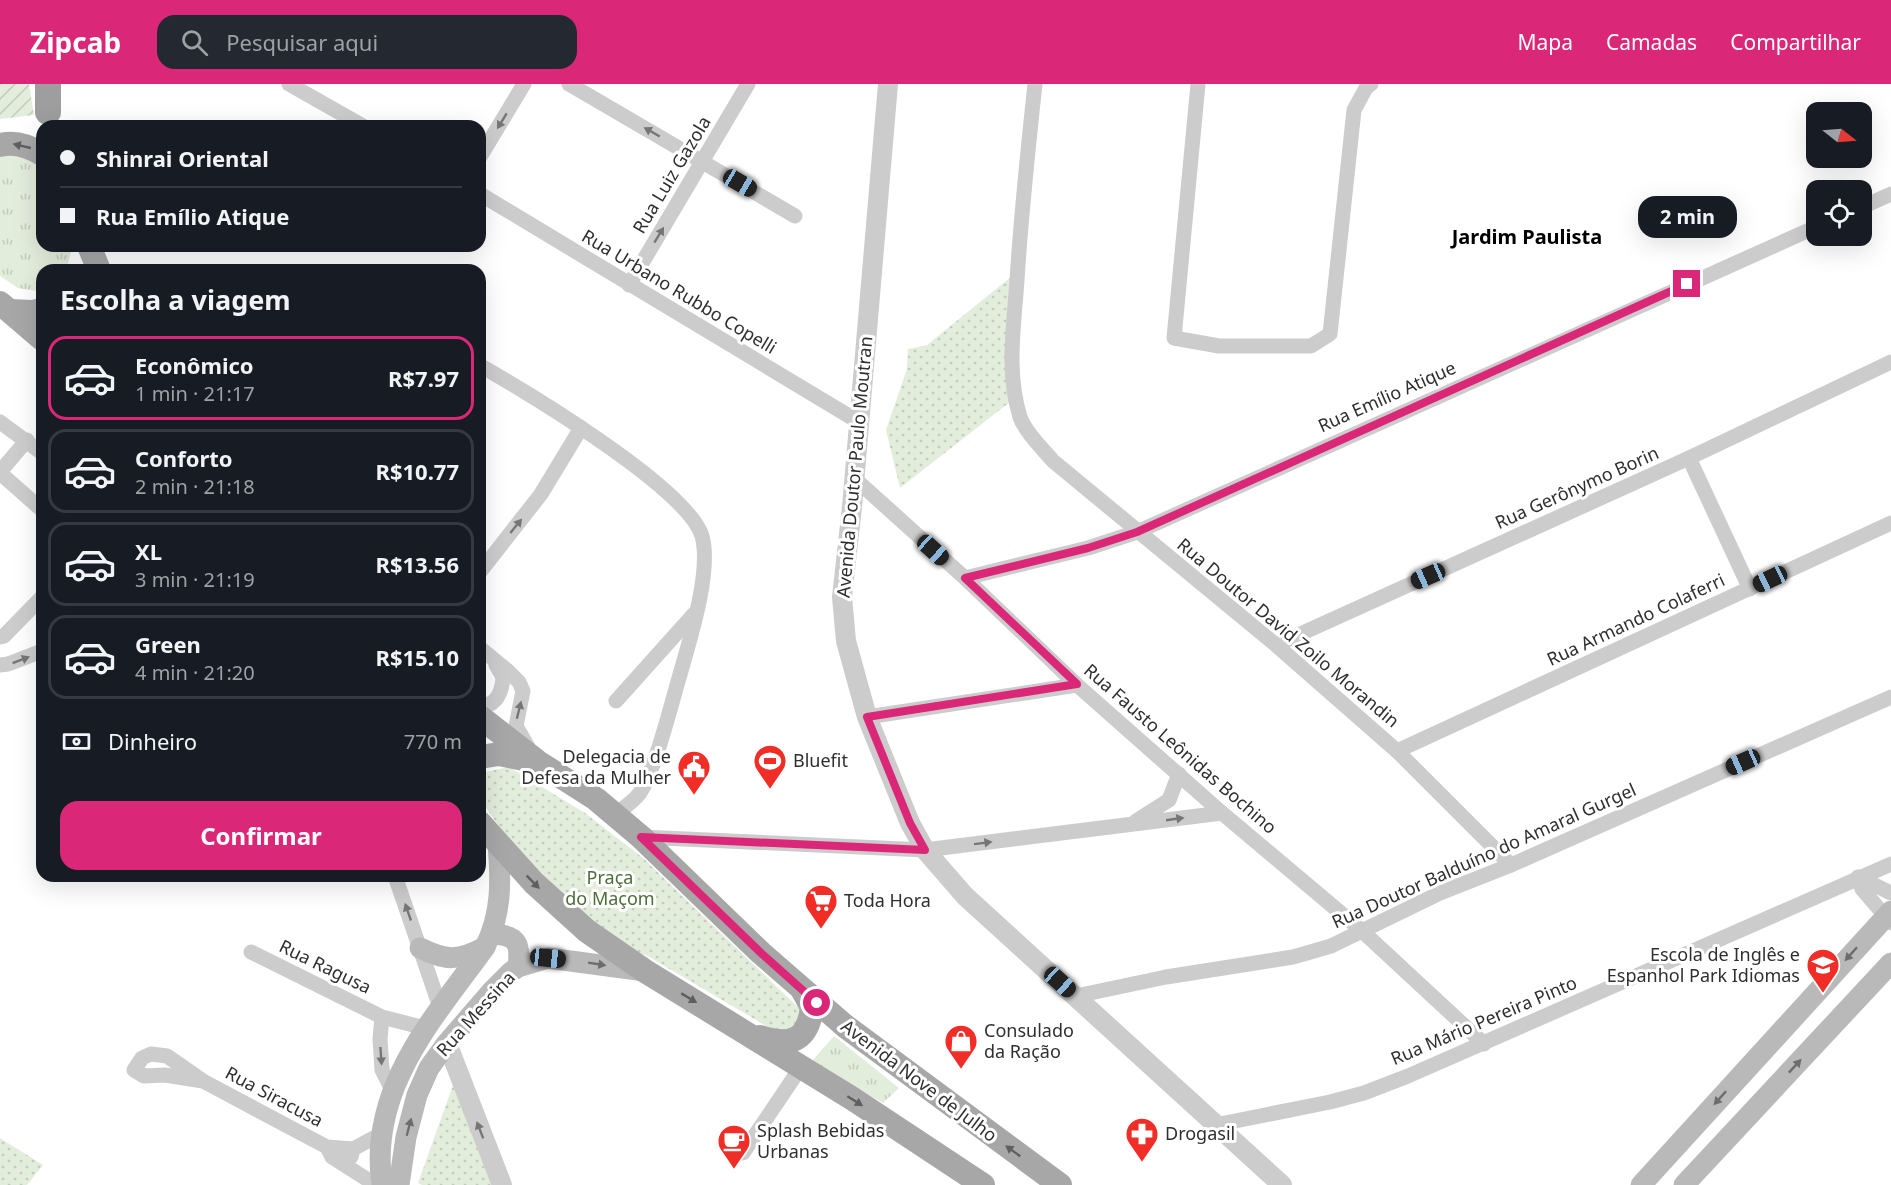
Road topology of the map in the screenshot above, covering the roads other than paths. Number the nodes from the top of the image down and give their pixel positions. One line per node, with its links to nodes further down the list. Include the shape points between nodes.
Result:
1 (42, 84): 11 (main road)
2 (48, 84): 11 (highway)
3 (289, 84): 12 (street)
4 (524, 84): 14 (street, one-way to 14)
5 (569, 84): 16 (street, one-way to 5)
6 (748, 84): 16 (street, Rua Luiz Gazola)
7 (888, 84): 29 (street, Avenida Doutor Paulo Moutran)
8 (1035, 84): 38 (street, Rua Doutor David Zoilo Morandin, via 1011,358 1015,398 1021,420 1053,461)
9 (1198, 84): 10 (street, via 1174,338 1219,346 1311,346 1330,334 1354,110)
10 (1371, 84)
11 (50, 119)
12 (352, 120)
13 (0, 145): 15 (main road, one-way to 13, via 20,144)
14 (486, 147)
15 (36, 151)
16 (703, 161): 20 (street); 22 (street, Rua Luiz Gazola, one-way to 16)
17 (1891, 194): 19 (street)
18 (486, 198): 22 (street, Rua Urbano Rubbo Copelli)
19 (1872, 203)
20 (795, 216)
21 (1806, 231): 38 (street, Rua Emílio Atique)
22 (629, 285): 29 (street, Rua Urbano Rubbo Copelli)
23 (5, 307): 24 (main road); 25 (main road)
24 (36, 311)
25 (36, 334)
26 (1891, 362): 33 (street, Rua Gerônymo Borin)
27 (486, 369): 30 (street)
28 (0, 422): 31 (street)
29 (859, 422): 35 (street, Avenida Doutor Paulo Moutran)
30 (581, 428): 39 (street, one-way to 30, via 541,494); 43 (street, via 662,488 696,524 705,555)
31 (27, 440): 32 (street); 34 (street)
32 (36, 448)
33 (1689, 458): 41 (street); 45 (street, Rua Gerônymo Borin)
34 (0, 472): 36 (street)
35 (854, 478): 40 (street, Rua Fausto Leônidas Bochino); 54 (street, Avenida Doutor Paulo Moutran, via 842,597 846,641)
36 (36, 505)
37 (1891, 523): 41 (street, Rua Armando Colaferri)
38 (1137, 532): 40 (street, Rua Emílio Atique); 45 (street, Rua Doutor David Zoilo Morandin)
39 (486, 564)
40 (965, 578): 50 (street, Rua Fausto Leônidas Bochino)
41 (1750, 589): 56 (street, Rua Armando Colaferri)
42 (36, 603): 44 (street)
43 (698, 610): 52 (street); 61 (street, via 646,780 639,794)
44 (0, 638)
45 (1276, 645): 56 (street, Rua Doutor David Zoilo Morandin)
46 (36, 653): 49 (street, one-way to 46)
47 (486, 654): 53 (street, via 503,677 499,696)
48 (486, 654): 58 (street, one-way to 48, via 516,726 523,691 514,677)
49 (0, 665)
50 (1077, 684): 54 (street); 59 (street, Rua Fausto Leônidas Bochino)
51 (1891, 697): 68 (street, Rua Doutor Balduíno do Amaral Gurgel)
52 (616, 701)
53 (486, 705)
54 (867, 717): 66 (street, Avenida Doutor Paulo Moutran)
55 (486, 722): 58 (main road, Avenida Nove de Julho)
56 (1397, 751): 68 (street, Rua Doutor David Zoilo Morandin)
57 (486, 756): 58 (main road, via 499,754)
58 (538, 762): 61 (main road, Avenida Nove de Julho)
59 (1179, 774): 60 (street, Rua Fausto Leônidas Bochino); 62 (street, via 1169,800)
60 (1222, 813): 62 (street, one-way to 60); 73 (street, Rua Fausto Leônidas Bochino)
61 (615, 815): 64 (main road, Avenida Nove de Julho)
62 (1128, 826): 66 (street, one-way to 62)
63 (486, 830): 65 (main road)
64 (641, 837): 66 (street); 80 (main road, Avenida Nove de Julho)
65 (498, 844): 74 (main road, Rua Messina, via 499,909); 79 (main road, one-way to 79, via 567,914)
66 (925, 850): 81 (street, Avenida Doutor Paulo Moutran, via 965,896)
67 (1891, 864): 69 (street, Rua Mário Pereira Pinto)
68 (1511, 865): 73 (street, Rua Doutor Balduíno do Amaral Gurgel)
69 (1858, 877): 71 (street); 72 (street, via 1862,889); 87 (street, Rua Mário Pereira Pinto)
70 (397, 882): 75 (street, one-way to 70)
71 (1891, 893)
72 (1889, 917): 104 (main road, one-way to 104)
73 (1361, 930): 81 (street, Rua Doutor Balduíno do Amaral Gurgel, via 1331,946 1293,957 1166,976); 87 (street, Rua Fausto Leônidas Bochino)
74 (488, 941): 75 (main road, via 458,958 446,958); 78 (main road, via 509,936 514,939 518,945); 82 (main road, Rua Messina)
75 (420, 948): 82 (street)
76 (251, 952): 83 (street, Rua Ragusa)
77 (1891, 963): 105 (main road, one-way to 77)
78 (518, 967): 79 (main road, Rua Messina, one-way to 79, via 548,958); 86 (main road, Rua Messina, via 490,992)
79 (645, 971): 85 (main road, one-way to 85)
80 (803, 992): 85 (main road, via 812,1008 811,1016 792,1042); 102 (main road, Avenida Nove de Julho, one-way to 80)
81 (1076, 996): 91 (street, Avenida Doutor Paulo Moutran)
82 (440, 1007): 84 (main road, Rua Messina)
83 (382, 1017): 84 (street, Rua Ragusa); 90 (street, Rua Ragusa, one-way to 90, via 382,1070)
84 (425, 1028): 90 (main road, Rua Messina, via 405,1060)
85 (749, 1034): 88 (main road)
86 (447, 1043): 99 (main road, Rua Messina, one-way to 86, via 417,1095 429,1068); 100 (street, one-way to 86)
87 (1484, 1044): 91 (street, Rua Mário Pereira Pinto, via 1364,1093)
88 (801, 1067): 95 (street); 101 (main road, one-way to 101)
89 (203, 1081): 93 (street, Rua Siracusa)
90 (393, 1092): 92 (main road, Rua Messina)
91 (1215, 1125): 103 (street, Avenida Doutor Paulo Moutran)
92 (381, 1134): 94 (street); 98 (main road, Rua Messina)
93 (327, 1147): 94 (street, Rua Siracusa); 96 (street, Rua Siracusa, via 332,1156)
94 (353, 1149): 96 (street)
95 (743, 1153)
96 (353, 1172): 97 (street, Rua Siracusa)
97 (376, 1185)
98 (382, 1185)
99 (399, 1185)
100 (502, 1185)
101 (983, 1185)
102 (1060, 1185)
103 (1281, 1185)
104 (1641, 1185)
105 (1684, 1185)

